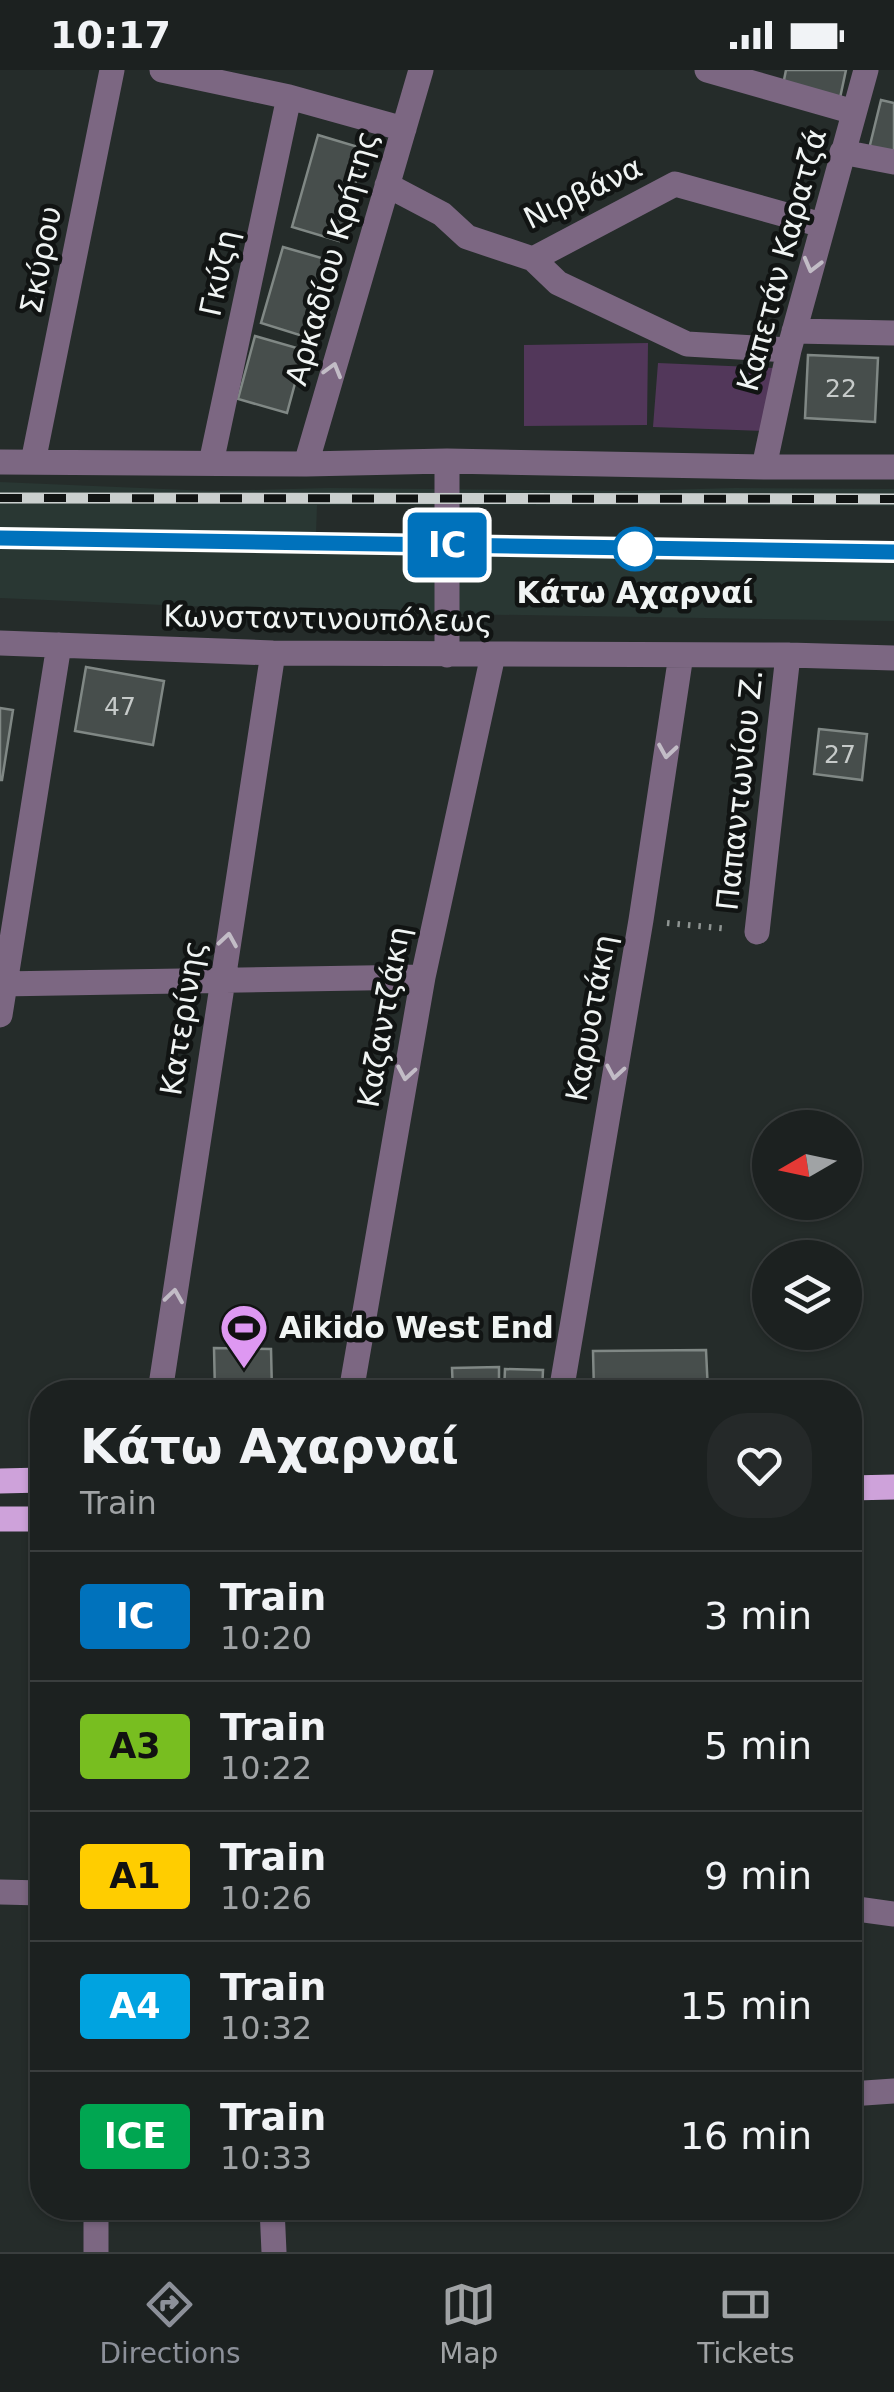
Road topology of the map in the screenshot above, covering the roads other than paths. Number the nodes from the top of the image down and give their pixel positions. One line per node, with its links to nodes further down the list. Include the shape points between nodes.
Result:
1 (112, 70): 18 (street, Σκύρου)
2 (162, 70): 6 (street)
3 (421, 70): 8 (street, Αρκαδίου Κρήτης)
4 (708, 70): 7 (street)
5 (866, 70): 7 (street, Καπετάν Καρατζά)
6 (290, 97): 8 (street); 19 (street, Γκύζη)
7 (854, 112): 9 (street, Καπετάν Καρατζά)
8 (404, 129): 11 (street, Αρκαδίου Κρήτης)
9 (842, 152): 10 (street); 12 (street, Καπετάν Καρατζά)
10 (894, 162)
11 (387, 184): 13 (street, Νιρβάνα, via 442,214 467,237); 20 (street, Αρκαδίου Κρήτης, one-way to 11)
12 (822, 225): 13 (street, Νιρβάνα, via 675,184); 15 (street, Καπετάν Καρατζά, one-way to 15)
13 (533, 258): 15 (street, via 558,283 688,344)
14 (894, 334): 15 (street)
15 (792, 340): 21 (street, Καπετάν Καρατζά)
16 (447, 461): 20 (street); 21 (street); 27 (street)
17 (0, 462): 18 (street)
18 (34, 462): 19 (street)
19 (212, 464): 20 (street)
20 (306, 464)
21 (764, 467): 22 (street)
22 (894, 467)
23 (0, 644): 24 (street, Κωνσταντινουπόλεως)
24 (59, 646): 25 (street, Κωνσταντινουπόλεως); 34 (street)
25 (273, 653): 27 (street, Κωνσταντινουπόλεως); 33 (street, Κατερίνης, one-way to 25)
26 (681, 654): 28 (street, Κωνσταντινουπόλεως); 29 (street, Κωνσταντινουπόλεως); 38 (street, Καρυοτάκη, one-way to 38)
27 (448, 655): 28 (street, Κωνσταντινουπόλεως)
28 (493, 655): 32 (street, Καζαντζάκη)
29 (788, 655): 30 (street, Κωνσταντινουπόλεως); 31 (street, Παπαντωνίου Ζ.)
30 (894, 658)
31 (757, 932)
32 (423, 977): 33 (street); 37 (street, Καζαντζάκη, one-way to 37)
33 (222, 981): 34 (street); 36 (street, Κατερίνης, one-way to 33)
34 (2, 984): 35 (street)
35 (0, 1015)
36 (162, 1380)
37 (354, 1380)
38 (563, 1380)
39 (30, 1480): 40 (main road)
40 (0, 1481)
41 (894, 1487): 42 (main road)
42 (862, 1488)
43 (30, 1519): 44 (main road)
44 (0, 1520)
45 (0, 1892): 46 (street)
46 (30, 1893)
47 (862, 1910): 48 (street)
48 (894, 1914)
49 (894, 2090): 50 (street)
50 (862, 2093)
51 (96, 2220): 53 (street)
52 (273, 2220): 54 (street)
53 (96, 2252)
54 (274, 2252)

